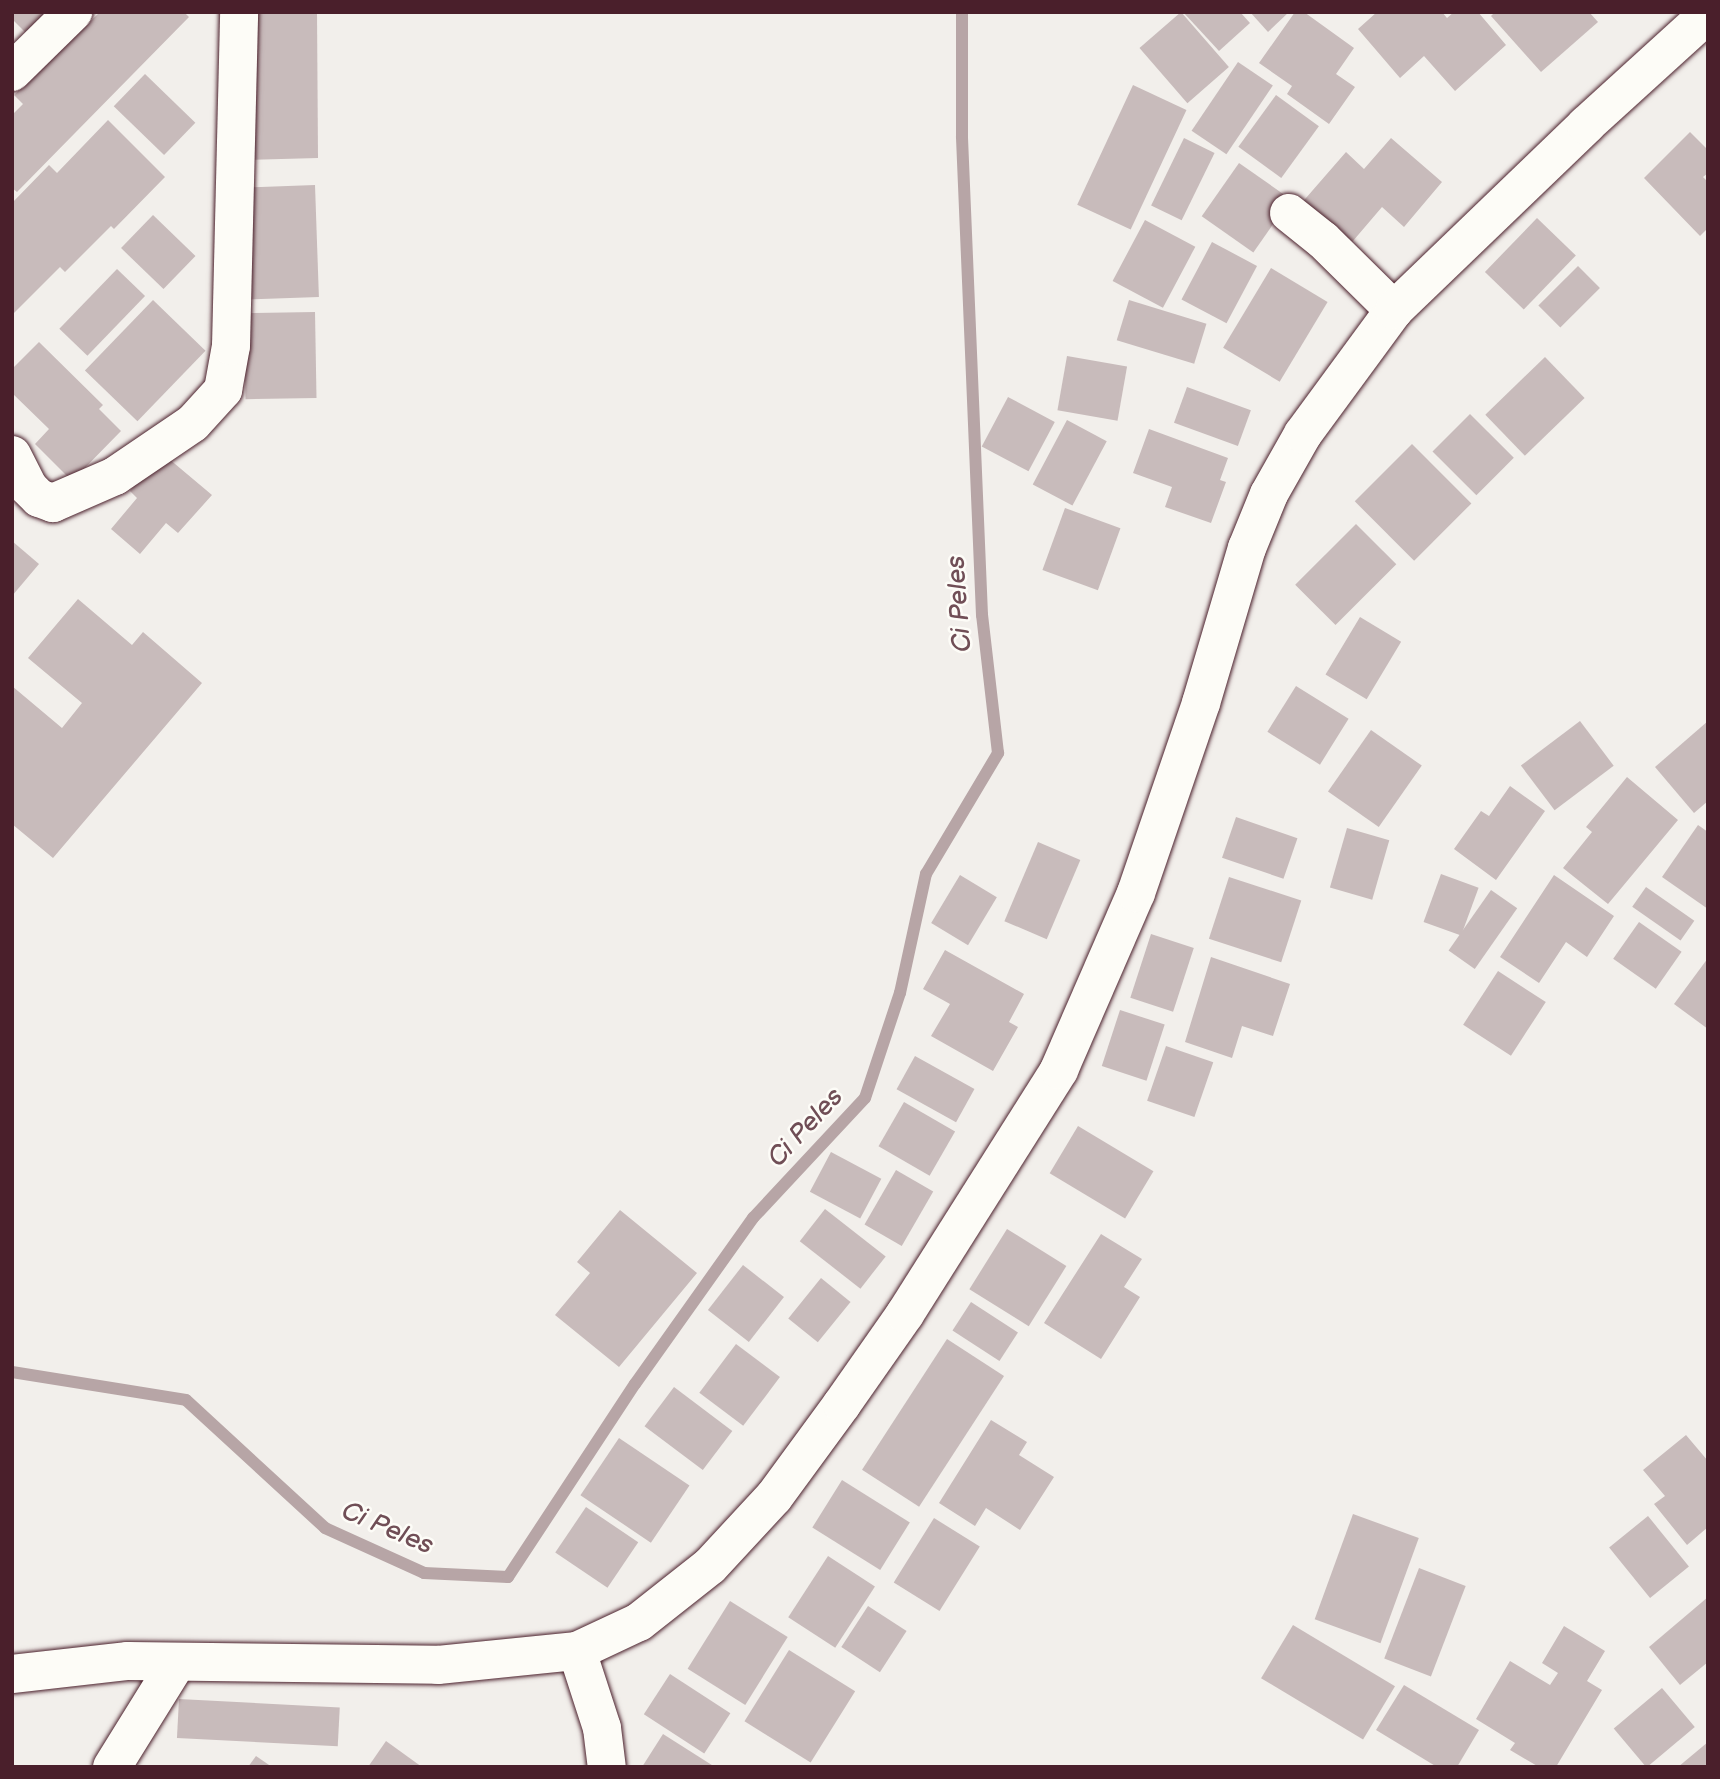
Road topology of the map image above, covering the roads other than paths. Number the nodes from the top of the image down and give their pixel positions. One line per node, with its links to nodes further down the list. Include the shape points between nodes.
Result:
1 (73, 12): 4 (main road)
2 (239, 12): 7 (main road, via 231,346 223,390 193,423 115,476 53,503 39,498 28,486)
3 (1708, 14): 6 (main road)
4 (12, 72)
5 (1289, 213): 6 (main road)
6 (1394, 310): 8 (main road, via 1303,434 1269,494 1247,548 1201,704 1136,893 1059,1070 905,1314 774,1497 710,1566 672,1598 639,1622)
7 (12, 455)
8 (577, 1651): 9 (main road, via 438,1665); 12 (main road, via 602,1728)
9 (177, 1662): 10 (main road, via 128,1661); 11 (main road)
10 (12, 1674)
11 (112, 1767)
12 (607, 1767)

